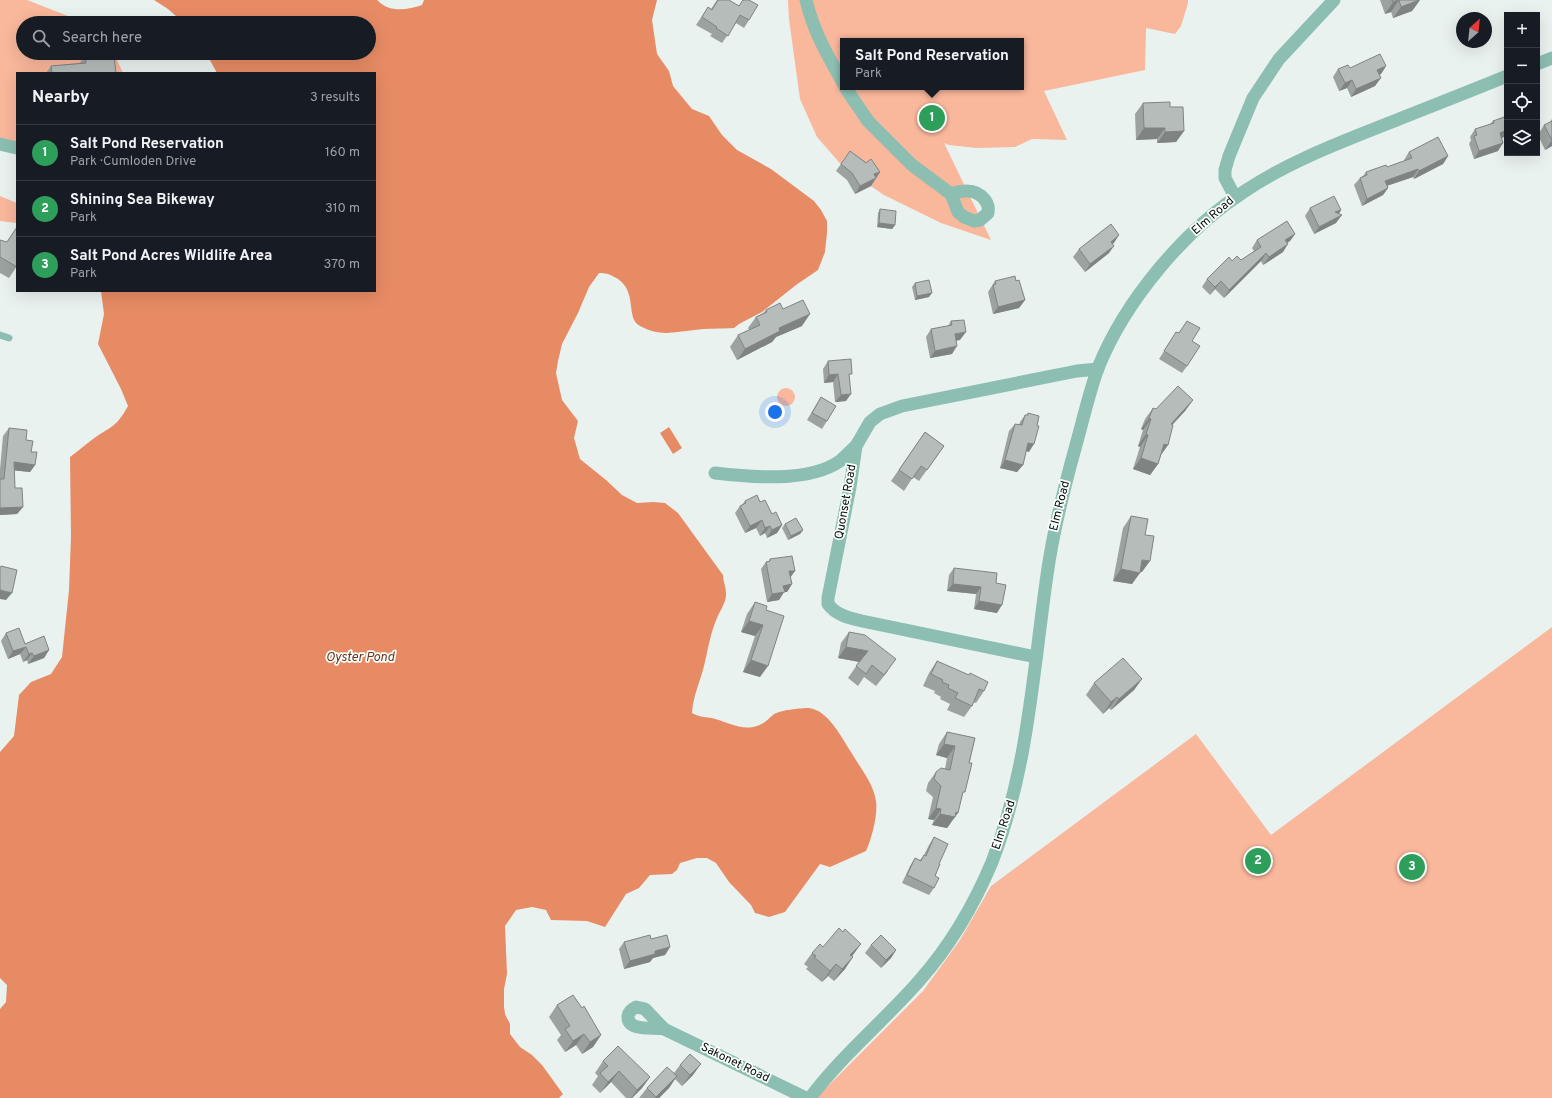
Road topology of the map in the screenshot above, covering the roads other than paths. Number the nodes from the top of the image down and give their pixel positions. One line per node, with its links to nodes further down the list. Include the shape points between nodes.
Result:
1 (806, 0): 6 (street, via 820,42)
2 (1334, 0): 11 (street, via 1278,59 1253,98 1225,170 1225,178)
3 (1552, 58): 4 (street)
4 (1540, 63)
5 (1504, 77): 11 (street, Elm Road, via 1344,141 1270,176)
6 (840, 78)
7 (847, 90): 10 (street, via 868,121 912,165)
8 (0, 144): 9 (street)
9 (16, 148)
10 (951, 194)
11 (1235, 197): 14 (street, Elm Road, via 1201,226 1138,294)
12 (0, 335): 13 (lane)
13 (10, 338)
14 (1098, 369): 15 (street, Quonset Road, via 902,406 880,414 870,422); 17 (street, Elm Road, via 1057,517)
15 (856, 446): 16 (street, via 839,462 804,474 773,478); 17 (street, Quonset Road, via 828,598 831,608 862,621)
16 (714, 473)
17 (1036, 657): 20 (street, Elm Road, via 1023,752 1011,804 991,864 969,910 952,938 921,979 829,1074)
18 (664, 1029): 19 (street, Sakonet Road)
19 (806, 1098)
20 (810, 1098)

